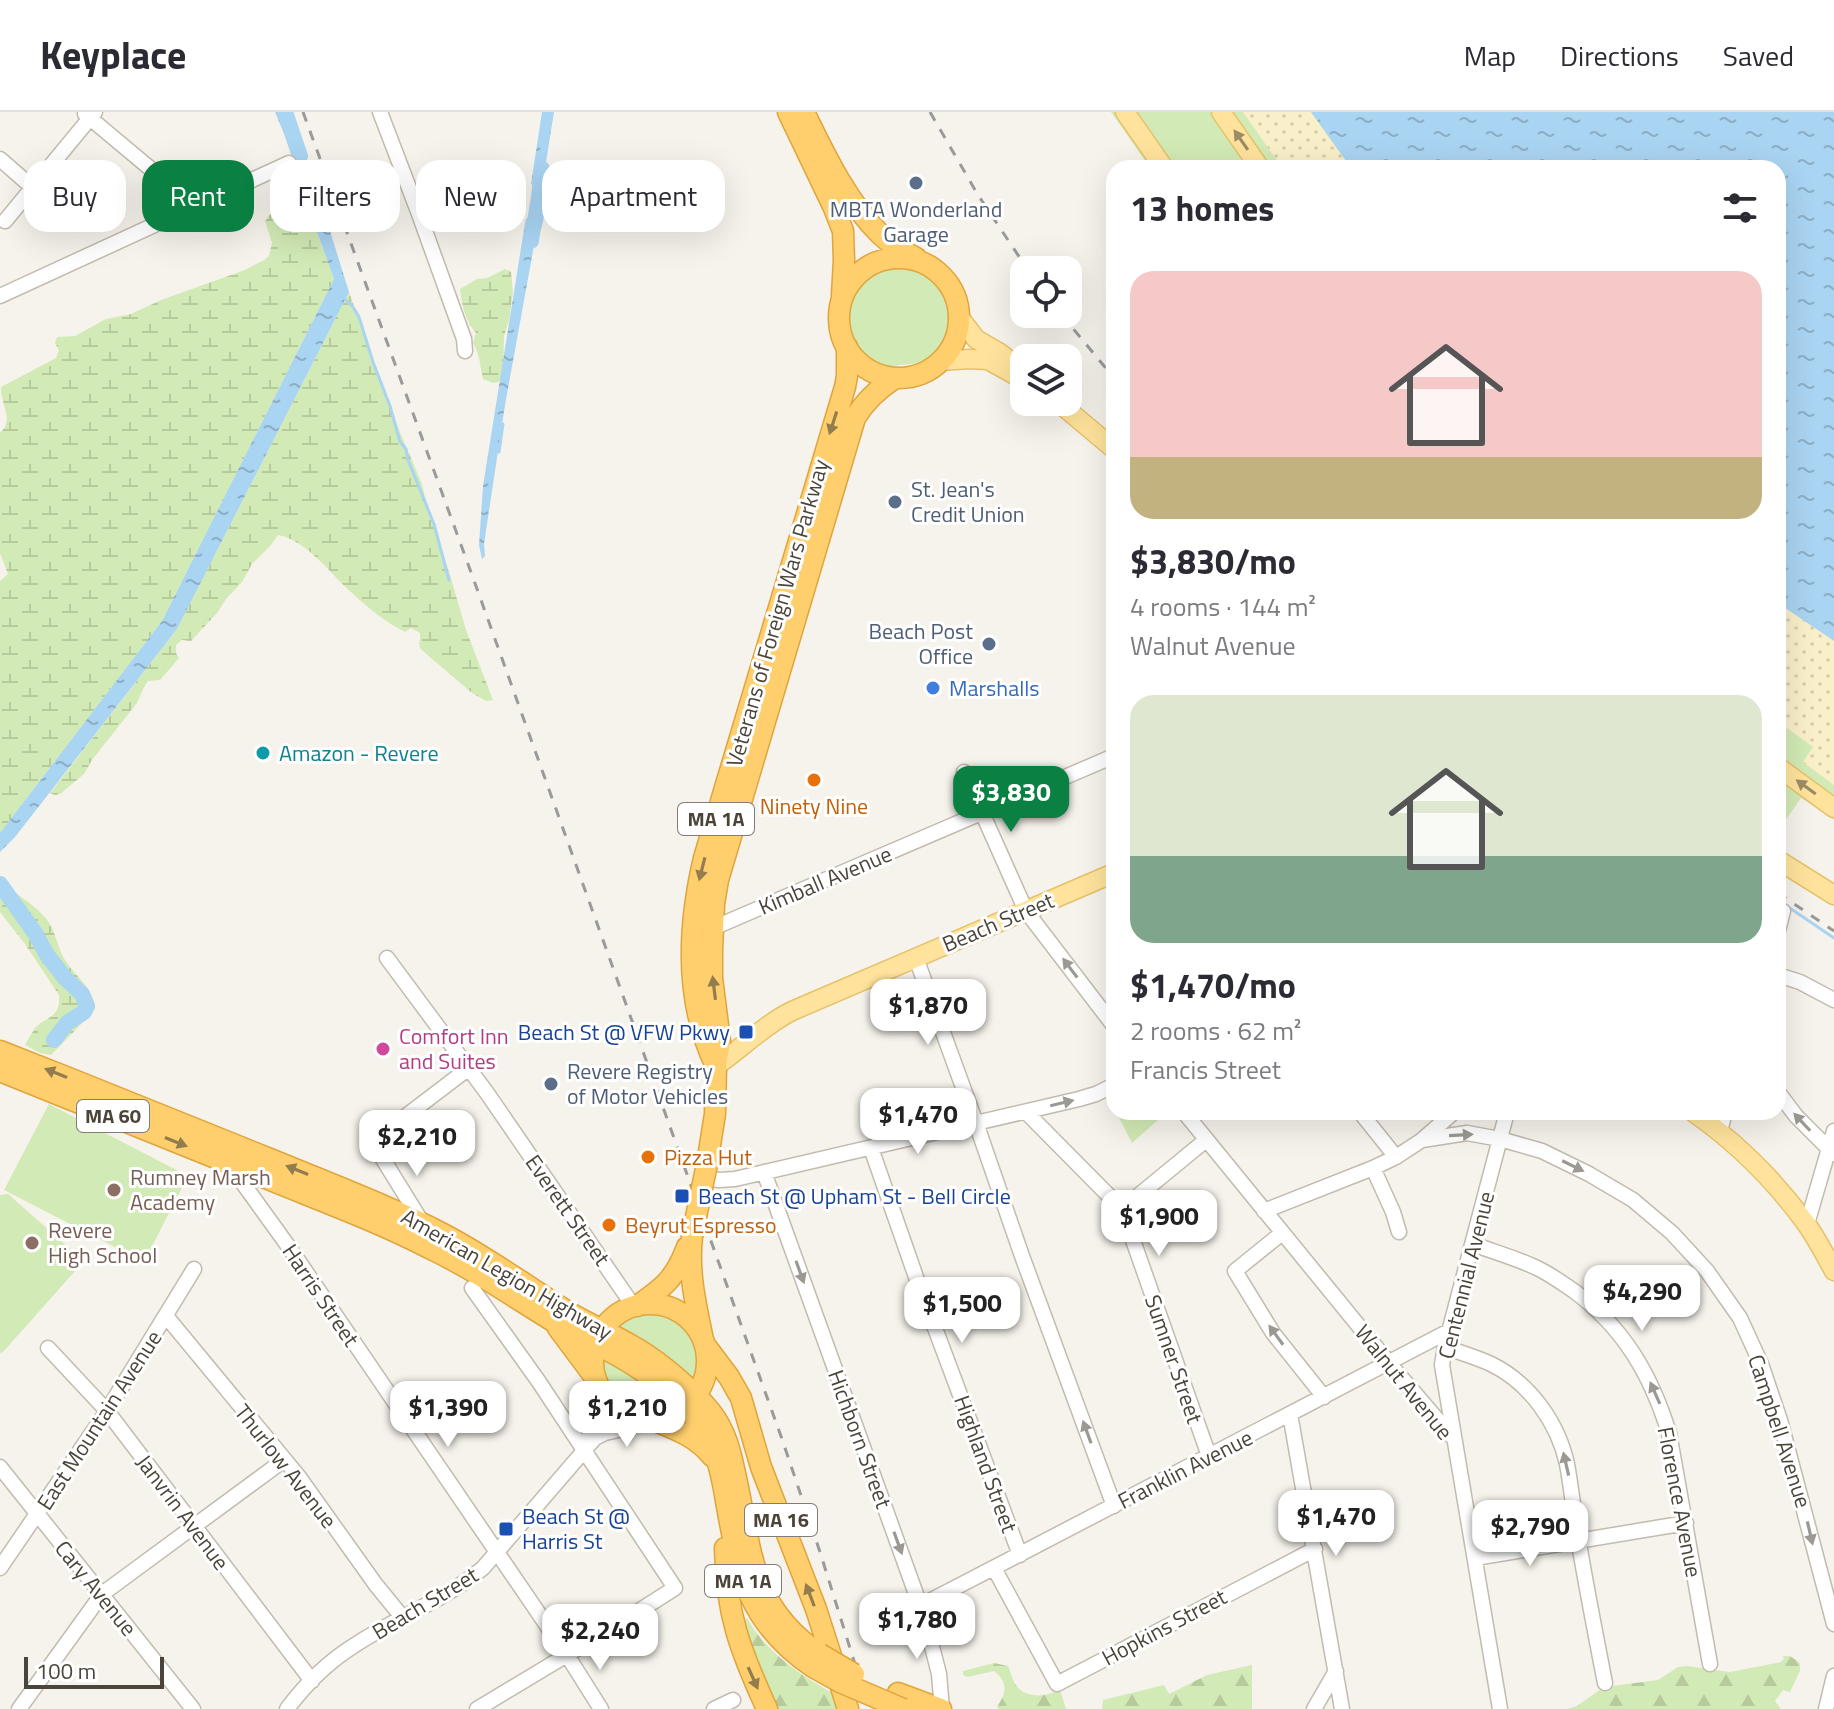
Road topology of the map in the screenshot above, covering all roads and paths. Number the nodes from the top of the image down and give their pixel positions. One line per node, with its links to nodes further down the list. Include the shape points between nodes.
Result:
1 (380, 112): 21 (street)
2 (788, 112): 18 (highway, MA 1A, via 843,231)
3 (804, 112): 16 (highway, via 839,180 870,222)
4 (1125, 112): 9 (main road)
5 (1221, 112): 10 (main road, one-way to 5)
6 (89, 114): 8 (street); 11 (street)
7 (0, 159): 13 (street)
8 (53, 160)
9 (1158, 160)
10 (1254, 160)
11 (142, 161)
12 (270, 172): 17 (street)
13 (24, 180)
14 (24, 197): 15 (street)
15 (5, 221)
16 (929, 266): 18 (highway, via 915,260 884,260 857,276); 19 (highway, via 950,287)
17 (0, 296)
18 (842, 303): 20 (highway, MA 1A, via 840,326)
19 (959, 317): 22 (highway, via 951,349); 23 (main road, via 976,339)
20 (847, 347): 25 (highway, via 872,372); 44 (highway, Veterans of Foreign Wars Parkway / MA 1A, one-way to 44, via 845,387 695,898 693,981 704,1037)
21 (465, 351)
22 (940, 361): 24 (main road, via 988,360); 25 (highway, MA 1A, via 927,371)
23 (1010, 363)
24 (1010, 370)
25 (895, 378): 37 (highway, Veterans of Foreign Wars Parkway / MA 1A, via 862,405 847,441 728,843)
26 (1075, 416): 27 (main road)
27 (1106, 442)
28 (1106, 759): 32 (street, Kimball Avenue)
29 (964, 772): 32 (street)
30 (1786, 773): 31 (main road, one-way to 30)
31 (1834, 808)
32 (981, 813): 36 (street); 37 (street, Kimball Avenue)
33 (1786, 865): 35 (main road)
34 (1106, 876): 36 (main road, Beach Street)
35 (1834, 895)
36 (1026, 911): 39 (main road, Beach Street); 42 (street, one-way to 36)
37 (713, 928): 44 (highway, Veterans of Foreign Wars Parkway / MA 1A, one-way to 37, via 720,1033 712,978)
38 (387, 958): 45 (street, Everett Street)
39 (916, 958): 44 (main road, Beach Street, via 787,1013); 56 (street)
40 (1786, 978): 41 (street)
41 (1834, 1000)
42 (1106, 1016)
43 (0, 1051): 71 (highway, American Legion Highway / MA 60, one-way to 43)
44 (716, 1066): 68 (highway, Veterans of Foreign Wars Parkway / MA 1A)
45 (469, 1068): 71 (street, via 378,1140 378,1151); 80 (street, Everett Street)
46 (0, 1071): 65 (highway, American Legion Highway / MA 60, one-way to 65)
47 (1106, 1088): 49 (street, one-way to 47)
48 (1786, 1103): 63 (street, one-way to 48)
49 (1026, 1112): 56 (street); 69 (street, Sumner Street)
50 (1190, 1120): 60 (street, Walnut Avenue)
51 (1366, 1120): 64 (street)
52 (1445, 1120): 61 (street)
53 (1505, 1120): 59 (street, Centennial Avenue)
54 (1704, 1120): 57 (main road)
55 (1723, 1120): 57 (street)
56 (976, 1123): 62 (street); 103 (street, one-way to 56)
57 (1720, 1131): 72 (main road)
58 (1834, 1131): 63 (street)
59 (1500, 1139): 61 (street, Campbell Avenue, one-way to 59, via 1467,1133); 76 (street, Centennial Avenue); 117 (street, Campbell Avenue, one-way to 117, via 1542,1151 1633,1200 1672,1233 1732,1306 1761,1364 1780,1420)
60 (1206, 1140): 69 (street); 70 (street, Walnut Avenue)
61 (1422, 1140): 64 (street, Campbell Avenue)
62 (871, 1148): 67 (street); 110 (street, Highland Street)
63 (1832, 1150): 72 (street)
64 (1396, 1157): 66 (street, Campbell Avenue)
65 (225, 1162): 81 (highway, American Legion Highway / MA 60, via 429,1247); 109 (street, Harris Street)
66 (1373, 1168): 70 (street, Campbell Avenue); 73 (street)
67 (764, 1172): 68 (street, via 731,1180); 115 (street, Hichborn Street, one-way to 115)
68 (708, 1174): 75 (highway, Veterans of Foreign Wars Parkway / MA 1A, bridge)
69 (1122, 1209): 98 (street, Sumner Street)
70 (1264, 1211): 74 (street, Walnut Avenue)
71 (424, 1224): 81 (highway, American Legion Highway / MA 60, via 493,1262)
72 (1807, 1224): 78 (main road)
73 (1399, 1232)
74 (1282, 1233): 88 (street, Walnut Avenue); 91 (street, one-way to 74, via 1273,1333 1235,1271)
75 (692, 1236): 80 (highway, Veterans of Foreign Wars Parkway / MA 1A, via 670,1280); 85 (highway, Veterans of Foreign Wars Parkway / MA 1A, via 692,1290)
76 (1473, 1244): 83 (street, Centennial Avenue); 105 (street, Florence Avenue, one-way to 76, via 1661,1407 1613,1325 1540,1269)
77 (194, 1269): 82 (street, East Mountain Avenue)
78 (1834, 1271)
79 (472, 1288): 97 (street)
80 (634, 1307): 81 (highway); 84 (highway, MA 1A, via 616,1316); 85 (highway, via 677,1311 692,1322)
81 (556, 1313): 84 (highway, American Legion Highway / MA 60); 90 (highway)
82 (166, 1316): 93 (street, East Mountain Avenue); 99 (street, Thurlow Avenue)
83 (1449, 1331): 86 (street, Centennial Avenue); 88 (street, Franklin Avenue)
84 (600, 1337): 90 (highway, via 594,1362); 92 (highway, American Legion Highway / MA 60, via 650,1366)
85 (704, 1344): 89 (highway, MA 1A); 92 (highway, via 706,1371)
86 (1445, 1347): 96 (street, Centennial Avenue, via 1442,1365); 107 (street, one-way to 86, via 1566,1462 1539,1404 1510,1375)
87 (48, 1348): 93 (street, Janvrin Avenue)
88 (1389, 1363): 91 (street, Franklin Avenue); 96 (street, Walnut Avenue)
89 (726, 1372): 102 (highway, MA 1A); 133 (highway, MA 16, one-way to 89, via 741,1398)
90 (597, 1381): 95 (highway, MA 1A, via 620,1409); 97 (street, Beach Street)
91 (1324, 1397): 94 (street, Franklin Avenue)
92 (690, 1401): 95 (highway, via 667,1415); 101 (highway, MA 60); 102 (highway, MA 60, via 713,1414 722,1428 733,1463)
93 (107, 1411): 104 (street, East Mountain Avenue); 106 (street, Janvrin Avenue)
94 (1290, 1414): 98 (street, Franklin Avenue); 108 (street)
95 (647, 1418): 97 (street, Beach Street, via 600,1435); 101 (highway, MA 1A, via 697,1441)
96 (1454, 1439): 111 (street, Walnut Avenue)
97 (584, 1449): 109 (street, Beach Street); 118 (street, via 675,1588)
98 (1209, 1456): 103 (street, Franklin Avenue)
99 (284, 1460): 106 (street); 116 (street, Thurlow Avenue)
100 (0, 1467): 104 (street, Cary Avenue)
101 (720, 1470): 102 (highway, MA 1A)
102 (732, 1493): 125 (highway, MA 1A, bridge, via 737,1563 763,1619 798,1656 816,1660 840,1682); 132 (highway, MA 16, one-way to 132, via 725,1565 731,1613)
103 (1114, 1506): 110 (street, Franklin Avenue)
104 (37, 1515): 112 (street, East Mountain Avenue); 114 (street, Cary Avenue)
105 (1686, 1523): 107 (street); 119 (street, Florence Avenue)
106 (193, 1525): 114 (street); 122 (street, Janvrin Avenue)
107 (1578, 1541): 111 (street); 123 (street)
108 (1315, 1549): 113 (street, Hopkins Street, via 1057,1684); 120 (street)
109 (498, 1553): 116 (street, Beach Street, via 461,1586); 118 (street, Harris Street)
110 (1020, 1555): 113 (street, Franklin Avenue)
111 (1475, 1558): 137 (street, Walnut Avenue)
112 (0, 1568)
113 (994, 1568): 115 (street, Franklin Avenue)
114 (102, 1594): 126 (street); 127 (street, Cary Avenue)
115 (920, 1606): 134 (street, Hichborn Street, via 938,1669)
116 (403, 1618): 122 (street, Beach Street, via 353,1645)
117 (1834, 1624)
118 (567, 1655): 129 (street); 130 (street, Harris Street)
119 (1710, 1664)
120 (1336, 1671): 135 (street); 136 (street)
121 (1834, 1676): 138 (street)
122 (312, 1681): 128 (street, Beach Street)
123 (1605, 1683)
124 (733, 1700): 131 (street)
125 (902, 1704): 134 (highway, MA 1A)
126 (19, 1709)
127 (193, 1709)
128 (287, 1709)
129 (477, 1709)
130 (601, 1709)
131 (714, 1709)
132 (767, 1709)
133 (848, 1709)
134 (942, 1709)
135 (1314, 1709)
136 (1342, 1709)
137 (1500, 1709)
138 (1826, 1709)

